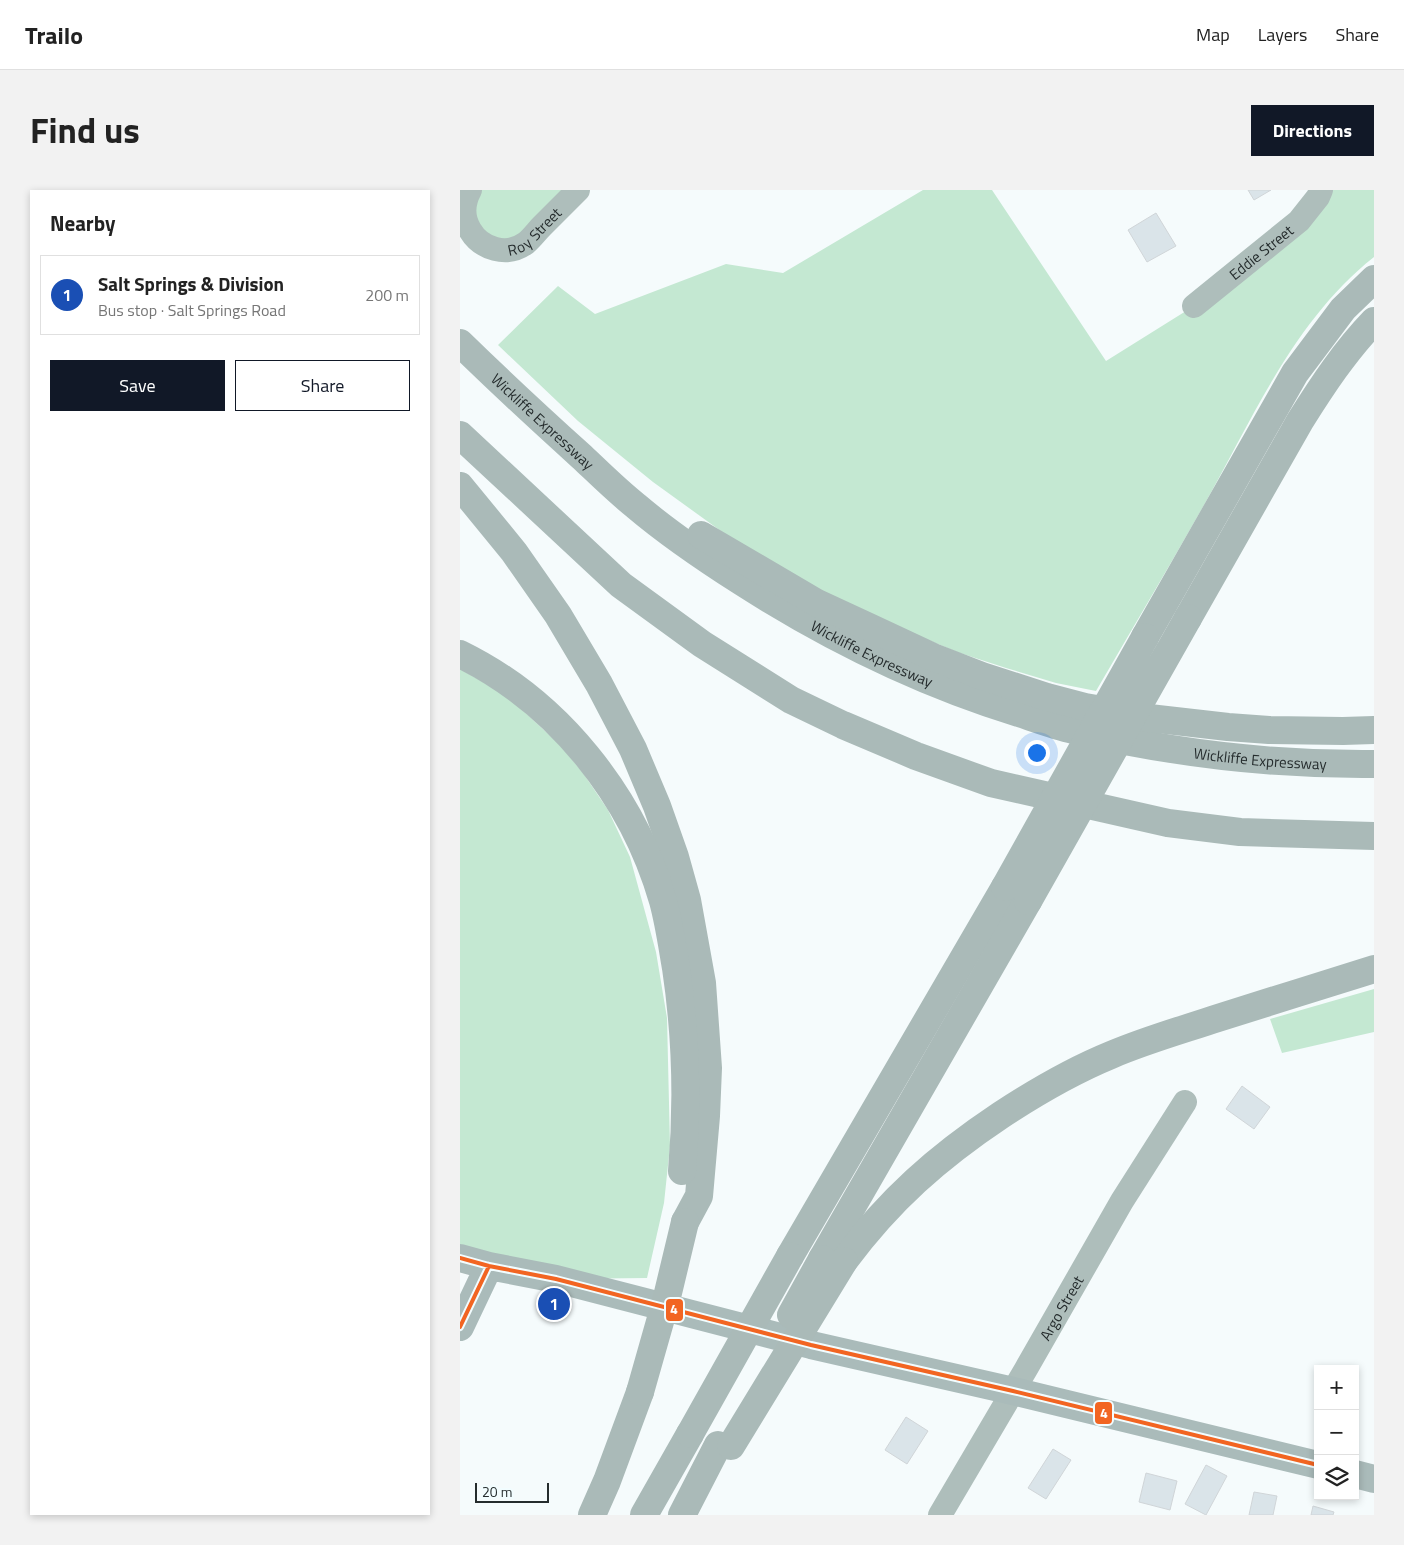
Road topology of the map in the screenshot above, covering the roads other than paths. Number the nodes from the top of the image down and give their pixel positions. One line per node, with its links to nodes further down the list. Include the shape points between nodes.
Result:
1 (470, 190): 2 (street, Roy Street, via 464,212 466,224 480,243 504,251 526,243)
2 (578, 190)
3 (1321, 190): 5 (street, Eddie Street, via 1299,222)
4 (1374, 279): 28 (highway, bridge, via 1343,309 1295,373 1005,887 790,1256)
5 (1194, 306)
6 (1374, 321): 19 (highway, bridge, via 1350,348 1300,421 1028,901)
7 (460, 343): 9 (highway, Wickliffe Expressway)
8 (460, 435): 14 (highway, via 621,585 702,644 791,700 843,725 991,783 1168,823 1240,832)
9 (565, 442): 12 (highway, via 616,473 684,525 817,603 982,676 1084,707 1149,718 1269,730); 13 (highway, Wickliffe Expressway, via 636,507 707,560 848,644 942,686 1072,730 1186,752 1245,759)
10 (460, 486): 17 (highway, via 514,552 599,684 633,749 675,857 687,900 702,983 708,1068 699,1196)
11 (460, 654): 17 (highway, via 485,666 527,696 570,737 608,785 646,854 669,928 683,1021 685,1118 680,1192)
12 (1374, 730)
13 (1374, 764)
14 (1374, 836)
15 (1374, 969): 19 (highway, via 1111,1055 1031,1094 915,1179 862,1237)
16 (1185, 1102): 22 (street, Argo Street, via 1122,1201)
17 (685, 1222): 27 (highway, bridge, via 640,1392)
18 (460, 1258): 20 (street)
19 (833, 1260): 26 (highway, bridge)
20 (489, 1266): 21 (street); 22 (street, via 556,1278 811,1345)
21 (460, 1328)
22 (1013, 1391): 23 (street); 29 (street, Argo Street)
23 (1314, 1464)
24 (1359, 1475): 25 (street)
25 (1374, 1479)
26 (686, 1508)
27 (592, 1515)
28 (644, 1515)
29 (940, 1515)

